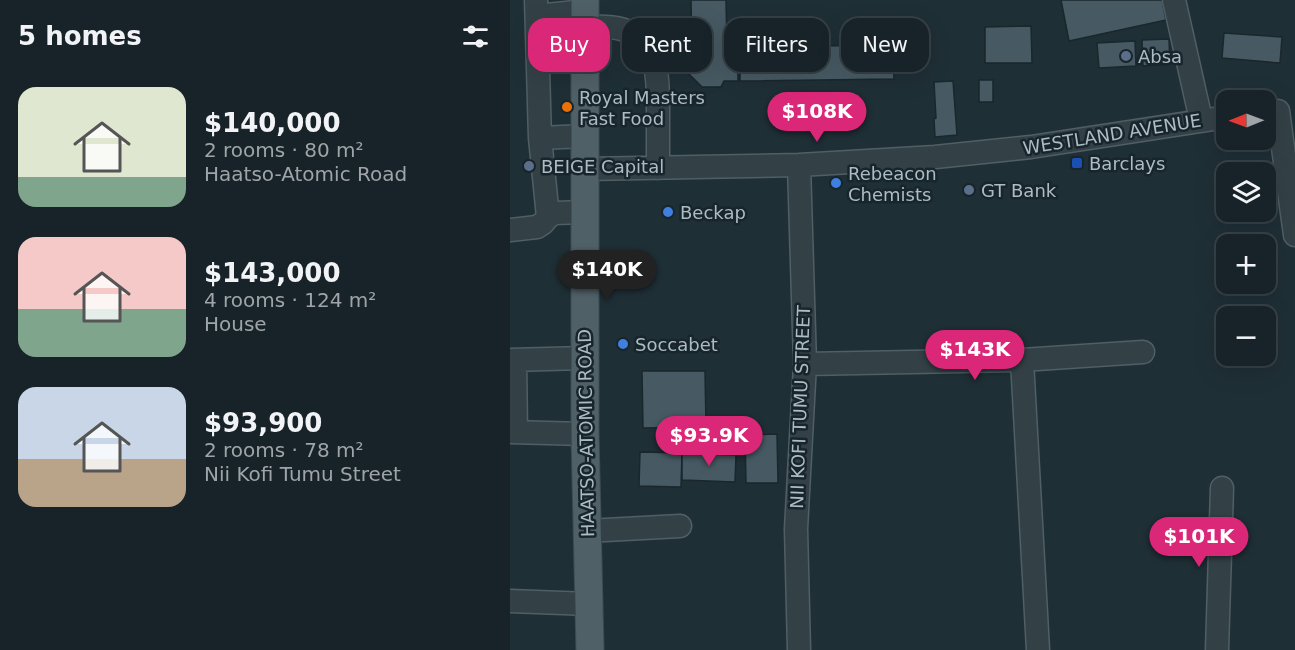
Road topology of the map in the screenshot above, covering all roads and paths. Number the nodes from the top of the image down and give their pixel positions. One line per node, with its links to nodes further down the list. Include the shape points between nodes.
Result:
1 (1174, 0): 6 (street)
2 (537, 8): 3 (street); 8 (street)
3 (585, 13): 7 (main road, HAATSO-ATOMIC ROAD); 10 (street, via 631,33 644,42 652,57 658,75)
4 (1280, 111): 15 (street)
5 (1216, 118): 6 (street, WESTLAND AVENUE)
6 (1201, 120): 9 (street, WESTLAND AVENUE, via 998,151)
7 (585, 136): 8 (street); 11 (main road, HAATSO-ATOMIC ROAD)
8 (540, 138): 13 (street)
9 (799, 165): 10 (street, WESTLAND AVENUE); 20 (street, NII KOFI TUMU STREET)
10 (648, 168): 11 (street, WESTLAND AVENUE)
11 (585, 169): 12 (main road, HAATSO-ATOMIC ROAD)
12 (585, 212): 13 (street, via 555,213); 17 (main road, HAATSO-ATOMIC ROAD)
13 (548, 217): 14 (street, via 537,227)
14 (510, 230)
15 (1295, 234)
16 (1143, 352): 19 (street)
17 (585, 358): 18 (street); 22 (main road, HAATSO-ATOMIC ROAD)
18 (512, 360): 21 (street)
19 (1022, 360): 20 (street); 30 (street)
20 (805, 364): 29 (street, NII KOFI TUMU STREET, via 796,529)
21 (513, 432): 22 (street)
22 (585, 434): 25 (main road, HAATSO-ATOMIC ROAD)
23 (1222, 488): 31 (street)
24 (680, 526): 25 (street)
25 (587, 531): 27 (main road, HAATSO-ATOMIC ROAD)
26 (510, 601): 27 (street)
27 (589, 604): 28 (main road, HAATSO-ATOMIC ROAD)
28 (590, 650)
29 (799, 650)
30 (1038, 650)
31 (1217, 650)

